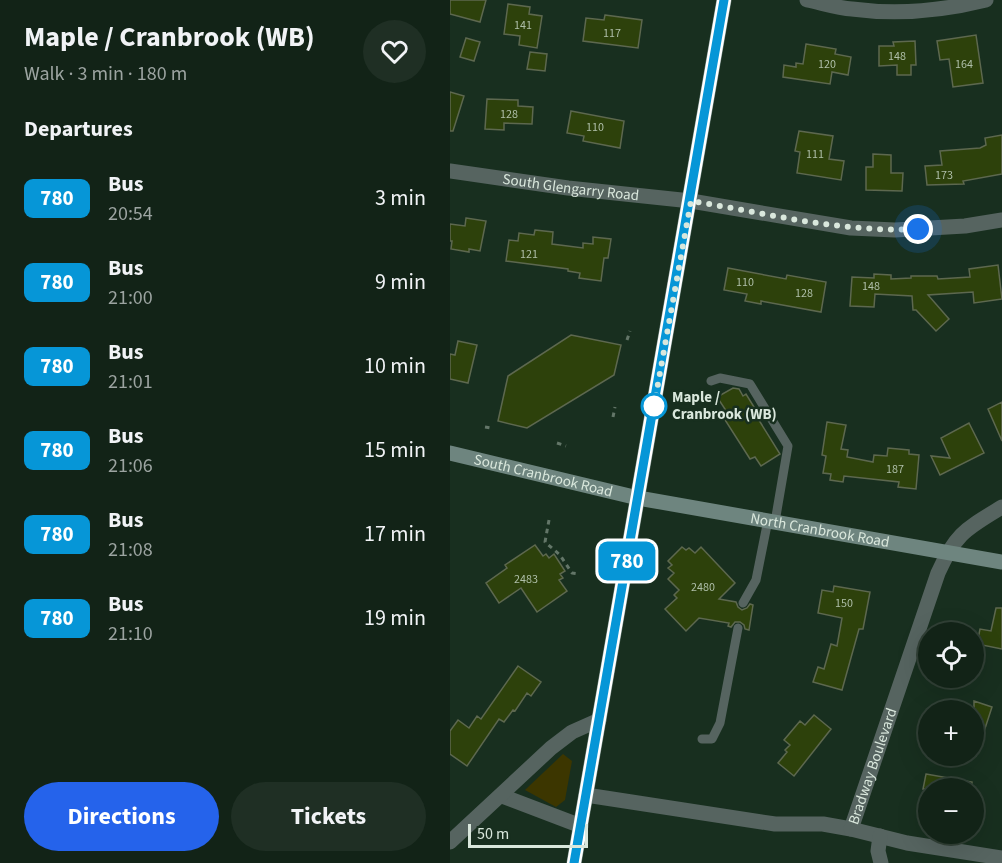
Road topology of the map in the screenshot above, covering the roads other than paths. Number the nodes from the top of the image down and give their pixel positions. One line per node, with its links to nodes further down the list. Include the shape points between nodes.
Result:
1 (724, 0): 5 (main road)
2 (807, 0): 3 (street, via 851,9 898,12 939,10)
3 (986, 0)
4 (450, 171): 5 (street, South Glengarry Road)
5 (691, 201): 6 (street, South Glengarry Road, via 862,228 941,228); 9 (main road)
6 (1002, 220)
7 (711, 381): 11 (lane, via 720,378 750,384 789,446)
8 (450, 453): 9 (main road, South Cranbrook Road)
9 (638, 498): 11 (main road, North Cranbrook Road); 16 (main road)
10 (1002, 507): 12 (street, Bradway Boulevard, via 963,532)
11 (771, 521): 12 (main road, North Cranbrook Road); 14 (lane, via 756,580)
12 (947, 553): 13 (main road, North Cranbrook Road); 21 (street, Bradway Boulevard)
13 (1002, 562)
14 (743, 603)
15 (738, 628): 17 (lane, via 718,731 712,739)
16 (599, 720): 18 (main road); 19 (street, via 572,732 551,748)
17 (702, 739)
18 (586, 795): 20 (main road); 21 (street, Bradway Boulevard, via 775,824 823,824)
19 (502, 796): 20 (street); 23 (street)
20 (581, 826): 25 (main road)
21 (851, 830): 22 (street)
22 (880, 837): 24 (street); 26 (street)
23 (450, 842)
24 (1002, 858)
25 (574, 863)
26 (881, 863)

